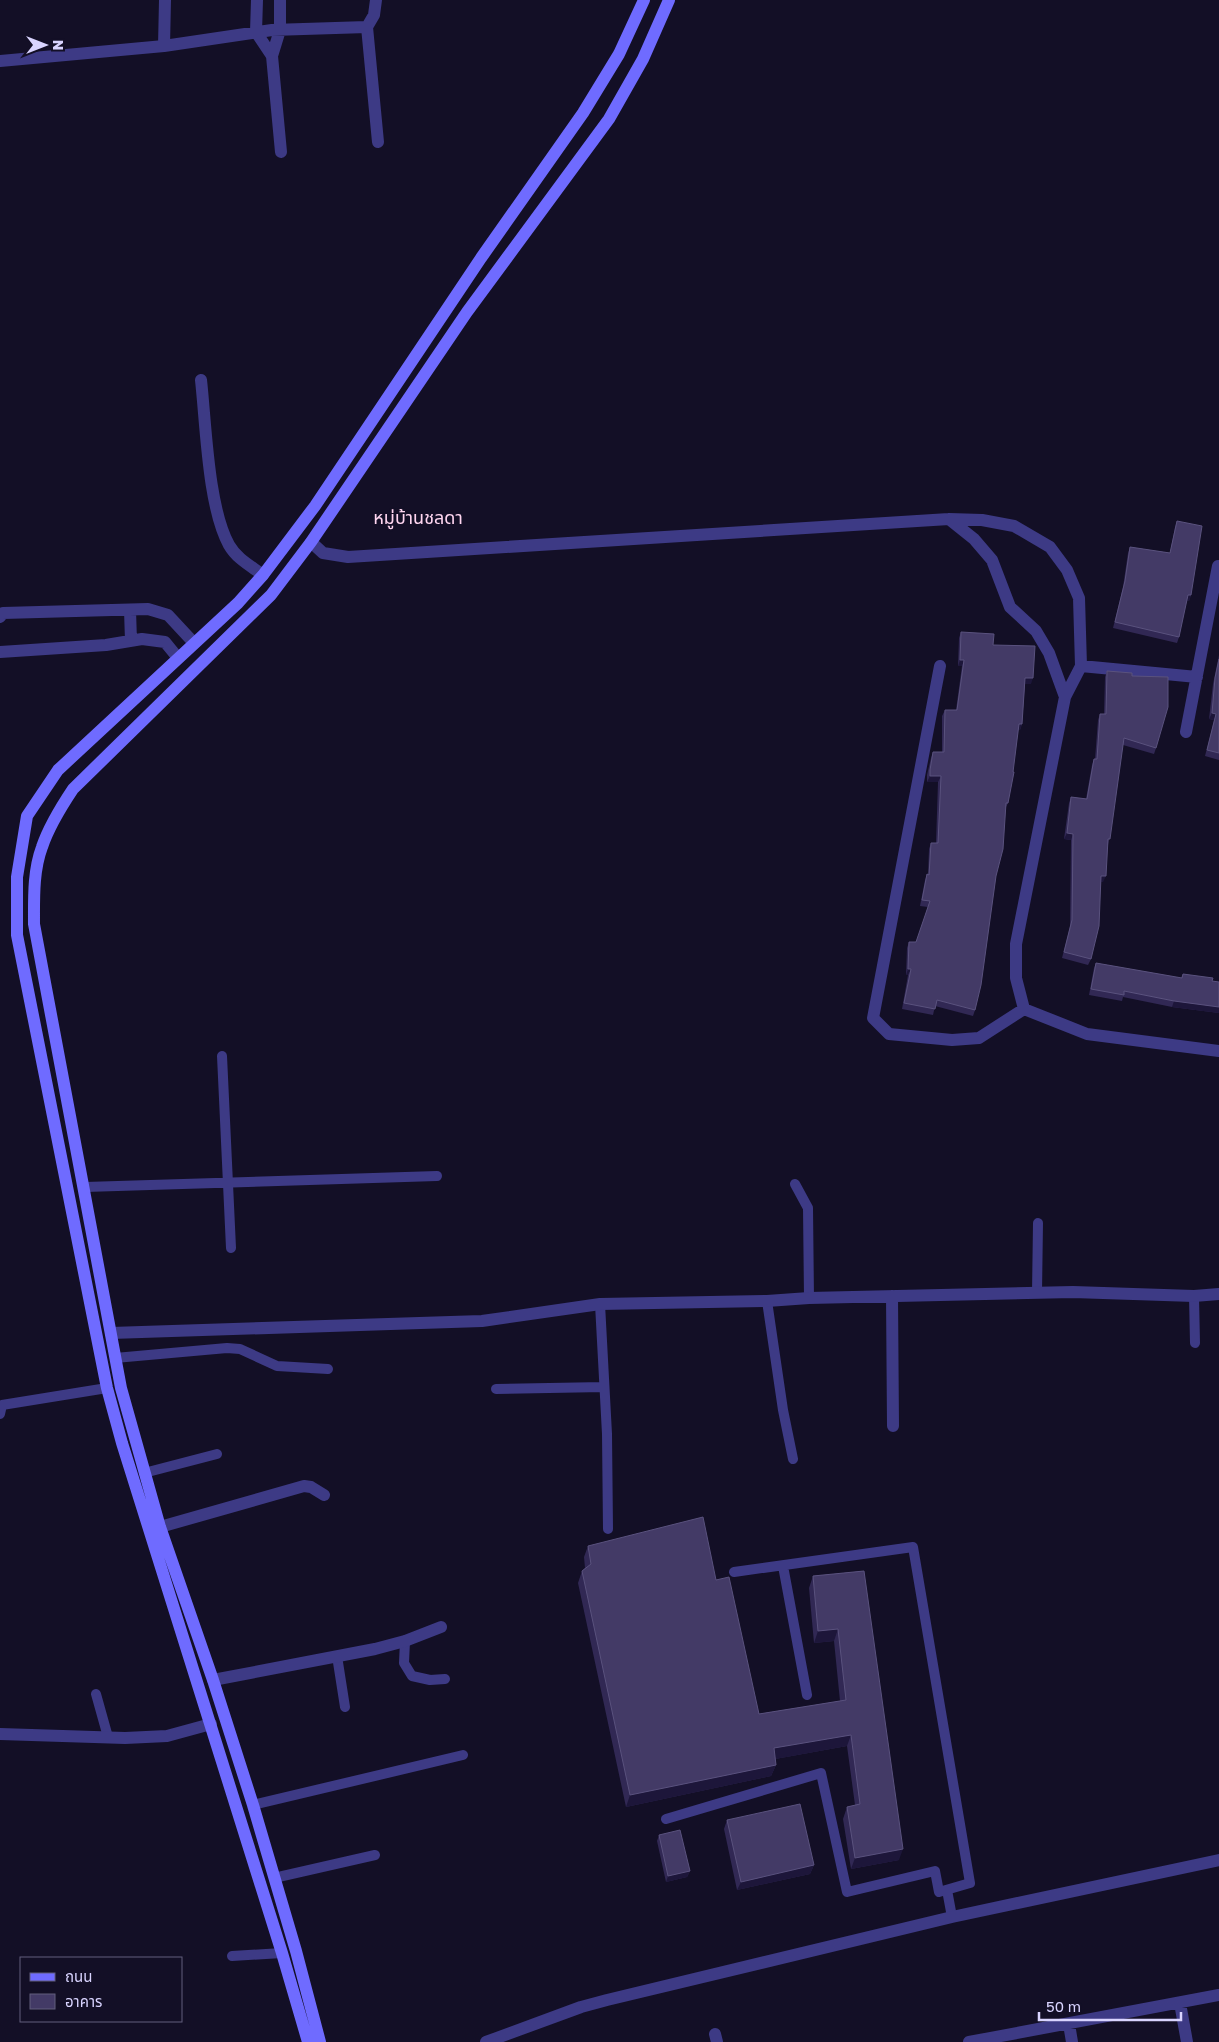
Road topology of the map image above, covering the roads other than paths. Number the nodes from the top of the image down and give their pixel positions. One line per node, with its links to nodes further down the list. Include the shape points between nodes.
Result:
1 (166, 0): 10 (street)
2 (257, 0): 9 (street)
3 (280, 0): 8 (street)
4 (376, 0): 7 (street, via 374,15)
5 (644, 0): 17 (street, via 619,54 583,113)
6 (669, 0): 18 (street, via 643,59 609,119 467,312)
7 (367, 27): 8 (street); 13 (street)
8 (280, 30): 9 (street); 11 (street)
9 (256, 32): 10 (street); 11 (street)
10 (164, 46): 12 (street)
11 (272, 56): 14 (street)
12 (0, 61)
13 (378, 142)
14 (281, 152)
15 (201, 380): 20 (street, via 219,520 230,546 240,559)
16 (949, 519): 18 (street, via 348,557 323,553); 28 (street, via 982,520 1014,526 1050,547 1067,570 1079,598); 30 (street, via 974,539 992,560 1010,607 1036,631 1049,653)
17 (298, 529): 18 (street); 20 (street)
18 (311, 542): 38 (street, via 271,595 73,789 41,848 34,888 34,924)
19 (1218, 566): 29 (street)
20 (264, 575): 24 (street)
21 (130, 610): 22 (street, via 3,613); 23 (street); 24 (street, via 148,609 168,615)
22 (0, 616)
23 (131, 641): 25 (street); 26 (street, via 165,642)
24 (194, 643): 26 (street)
25 (0, 652)
26 (178, 658): 53 (street, via 58,770 27,816 17,877 17,935)
27 (940, 666): 32 (street, via 873,1018 889,1034 952,1040 979,1038)
28 (1081, 666): 29 (street); 30 (street)
29 (1196, 677): 31 (street)
30 (1065, 697): 32 (street, via 1016,944 1016,978)
31 (1186, 732)
32 (1024, 1009): 33 (street, via 1087,1034)
33 (1219, 1051)
34 (222, 1056): 36 (lane)
35 (437, 1176): 36 (lane)
36 (227, 1182): 38 (lane); 40 (lane)
37 (795, 1184): 45 (lane, via 808,1208)
38 (84, 1187): 48 (street)
39 (1038, 1224): 41 (lane)
40 (231, 1248)
41 (1037, 1293): 43 (street); 44 (street)
42 (1219, 1294): 44 (street)
43 (892, 1296): 45 (street); 56 (street)
44 (1194, 1296): 49 (lane)
45 (809, 1298): 46 (street)
46 (767, 1301): 47 (street); 58 (lane)
47 (600, 1304): 48 (street, via 482,1321); 52 (lane)
48 (111, 1334): 50 (street)
49 (1195, 1343)
50 (115, 1358): 51 (lane, via 240,1348 277,1366); 59 (street)
51 (328, 1369)
52 (604, 1387): 54 (lane); 62 (lane)
53 (107, 1388): 55 (lane); 73 (street)
54 (496, 1389)
55 (1, 1407)
56 (893, 1426)
57 (217, 1454): 59 (lane)
58 (793, 1459)
59 (144, 1473): 61 (street)
60 (324, 1495): 61 (street, via 304,1486)
61 (160, 1527): 69 (street)
62 (608, 1530)
63 (783, 1566): 64 (lane); 71 (lane); 82 (lane, via 913,1547 970,1883)
64 (734, 1572)
65 (440, 1626): 66 (street)
66 (405, 1641): 67 (street); 68 (lane, via 404,1663 412,1676)
67 (337, 1656): 69 (street); 72 (lane)
68 (445, 1679)
69 (213, 1680): 77 (street)
70 (96, 1694): 75 (lane)
71 (807, 1695)
72 (345, 1707)
73 (211, 1724): 75 (street, via 167,1736); 84 (street)
74 (0, 1734): 75 (street)
75 (108, 1737)
76 (463, 1755): 77 (lane)
77 (253, 1805): 81 (street)
78 (666, 1818): 82 (lane, via 821,1773 848,1892 935,1871 939,1892)
79 (375, 1855): 81 (lane)
80 (1219, 1860): 83 (street)
81 (274, 1878): 90 (street)
82 (947, 1890): 83 (lane)
83 (952, 1917): 91 (street, via 607,2000)
84 (282, 1953): 85 (lane); 89 (street)
85 (232, 1956)
86 (1219, 1995): 87 (street)
87 (1180, 2002): 88 (street); 94 (street)
88 (1070, 2024): 92 (street); 93 (street)
89 (308, 2042)
90 (320, 2042)
91 (486, 2042)
92 (969, 2042)
93 (1072, 2042)
94 (1186, 2042)

